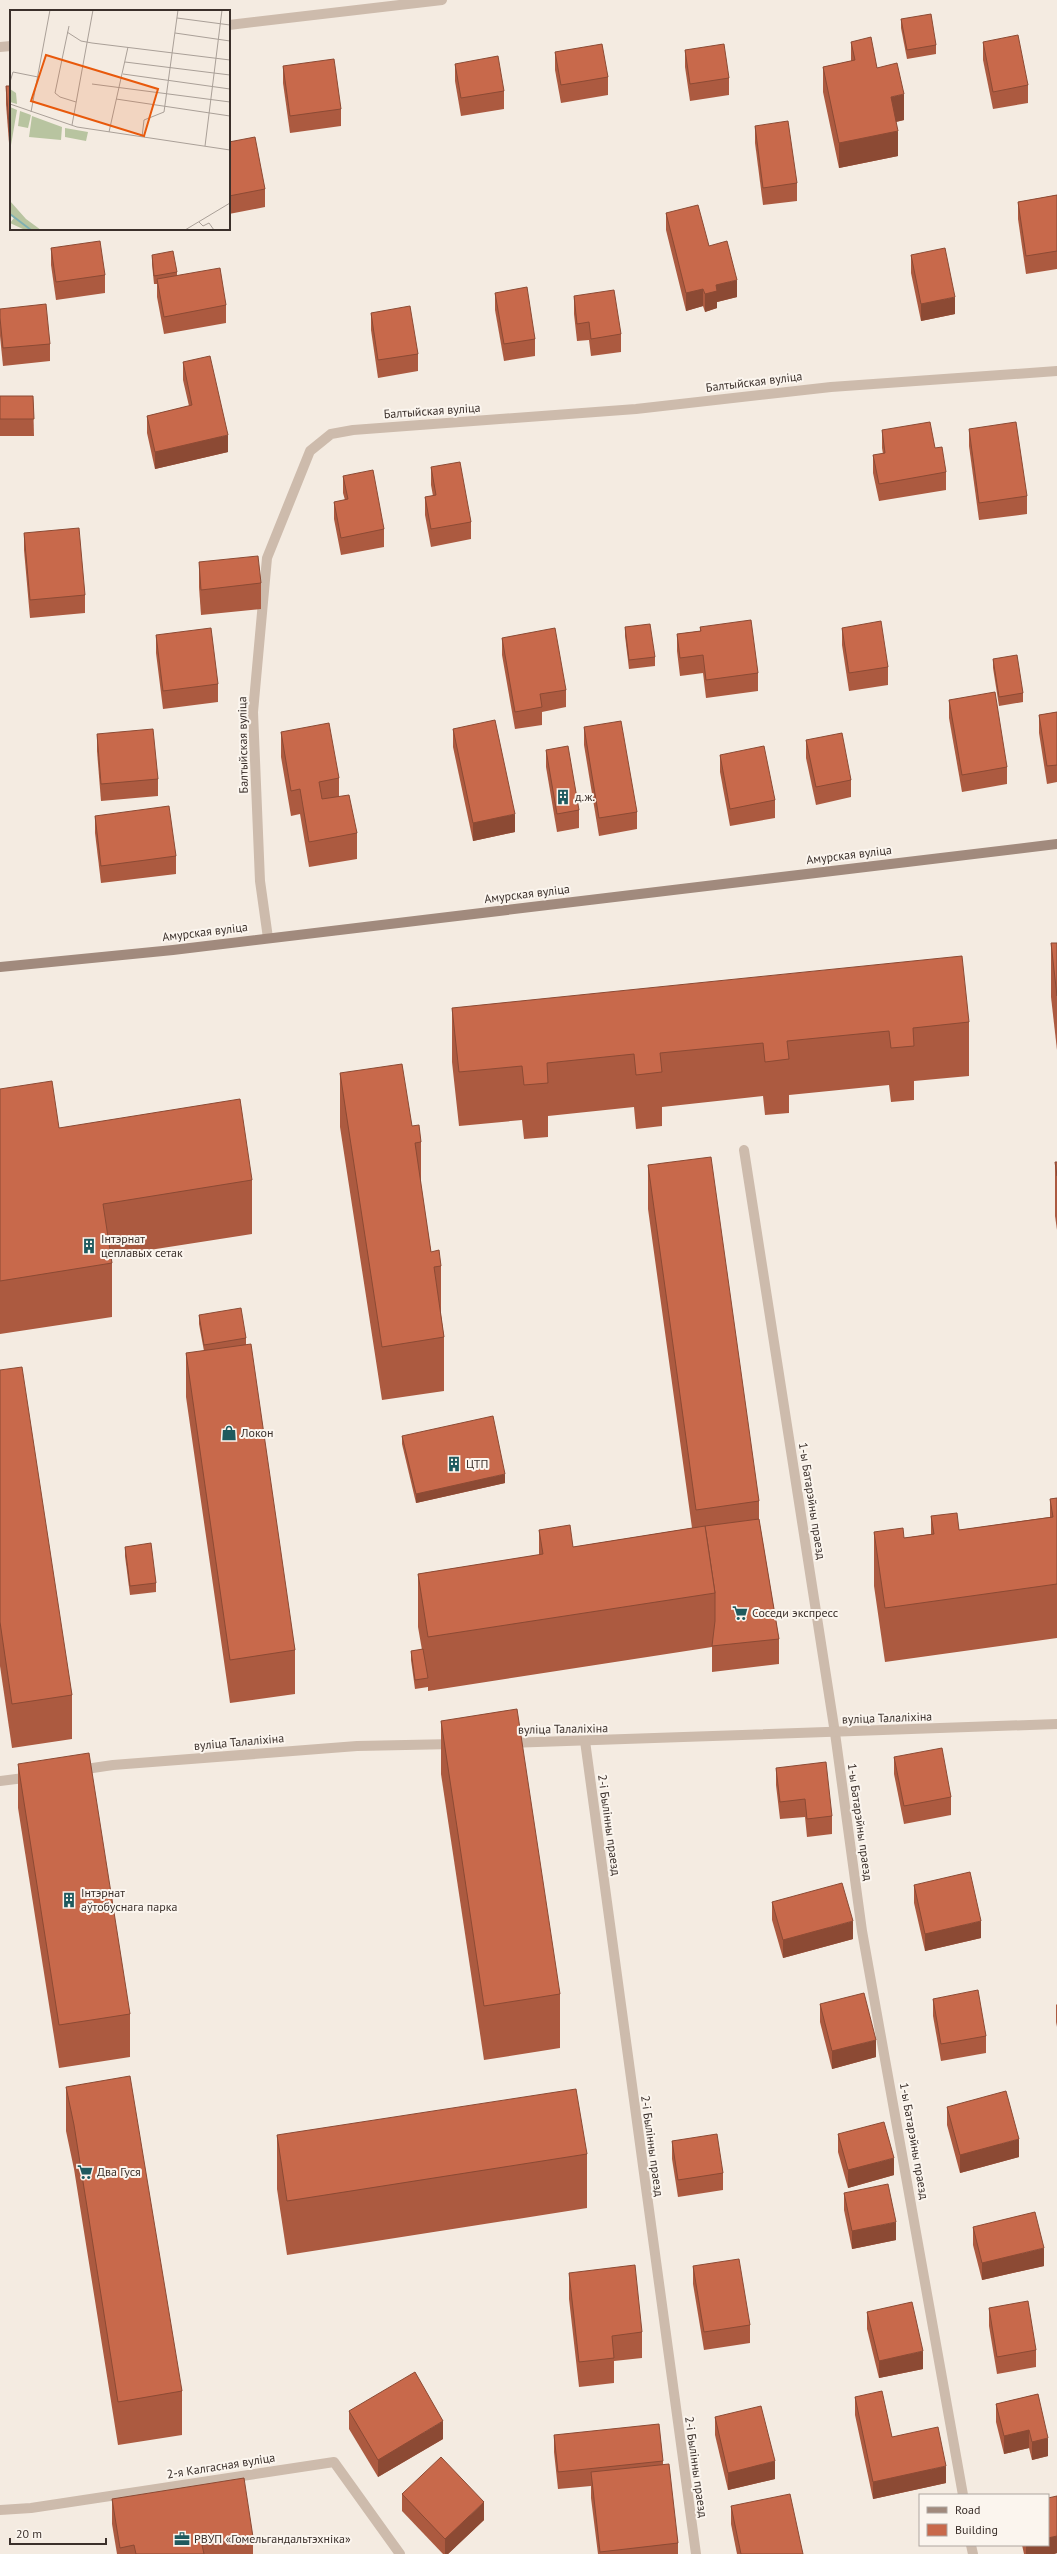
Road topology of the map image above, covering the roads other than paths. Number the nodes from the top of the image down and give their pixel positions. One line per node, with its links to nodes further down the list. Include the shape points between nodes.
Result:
1 (442, 0): 2 (street)
2 (230, 25)
3 (10, 46): 4 (street)
4 (0, 47)
5 (1057, 371): 7 (street, Балтыйская вуліца, via 831,387 636,409 353,430 331,434 310,451 267,558 253,712 260,881)
6 (1057, 844): 7 (street, Амурская вуліца)
7 (268, 938): 8 (street, Амурская вуліца)
8 (0, 967)
9 (744, 1150): 11 (street, 1-ы Батарэйны праезд)
10 (1057, 1724): 11 (street, вуліца Талаліхіна)
11 (835, 1733): 12 (street, вуліца Талаліхіна); 18 (street, 1-ы Батарэйны праезд, via 862,1931)
12 (585, 1741): 13 (street, вуліца Талаліхіна); 21 (street, 2-і Былінны праезд)
13 (498, 1743)
14 (467, 1744): 15 (street, вуліца Талаліхіна, via 357,1746 113,1765)
15 (68, 1771)
16 (45, 1775): 17 (street)
17 (0, 1781)
18 (963, 2494)
19 (0, 2510): 20 (street, 2-я Калгасная вуліца, via 31,2508 334,2462)
20 (400, 2554)
21 (696, 2554)

